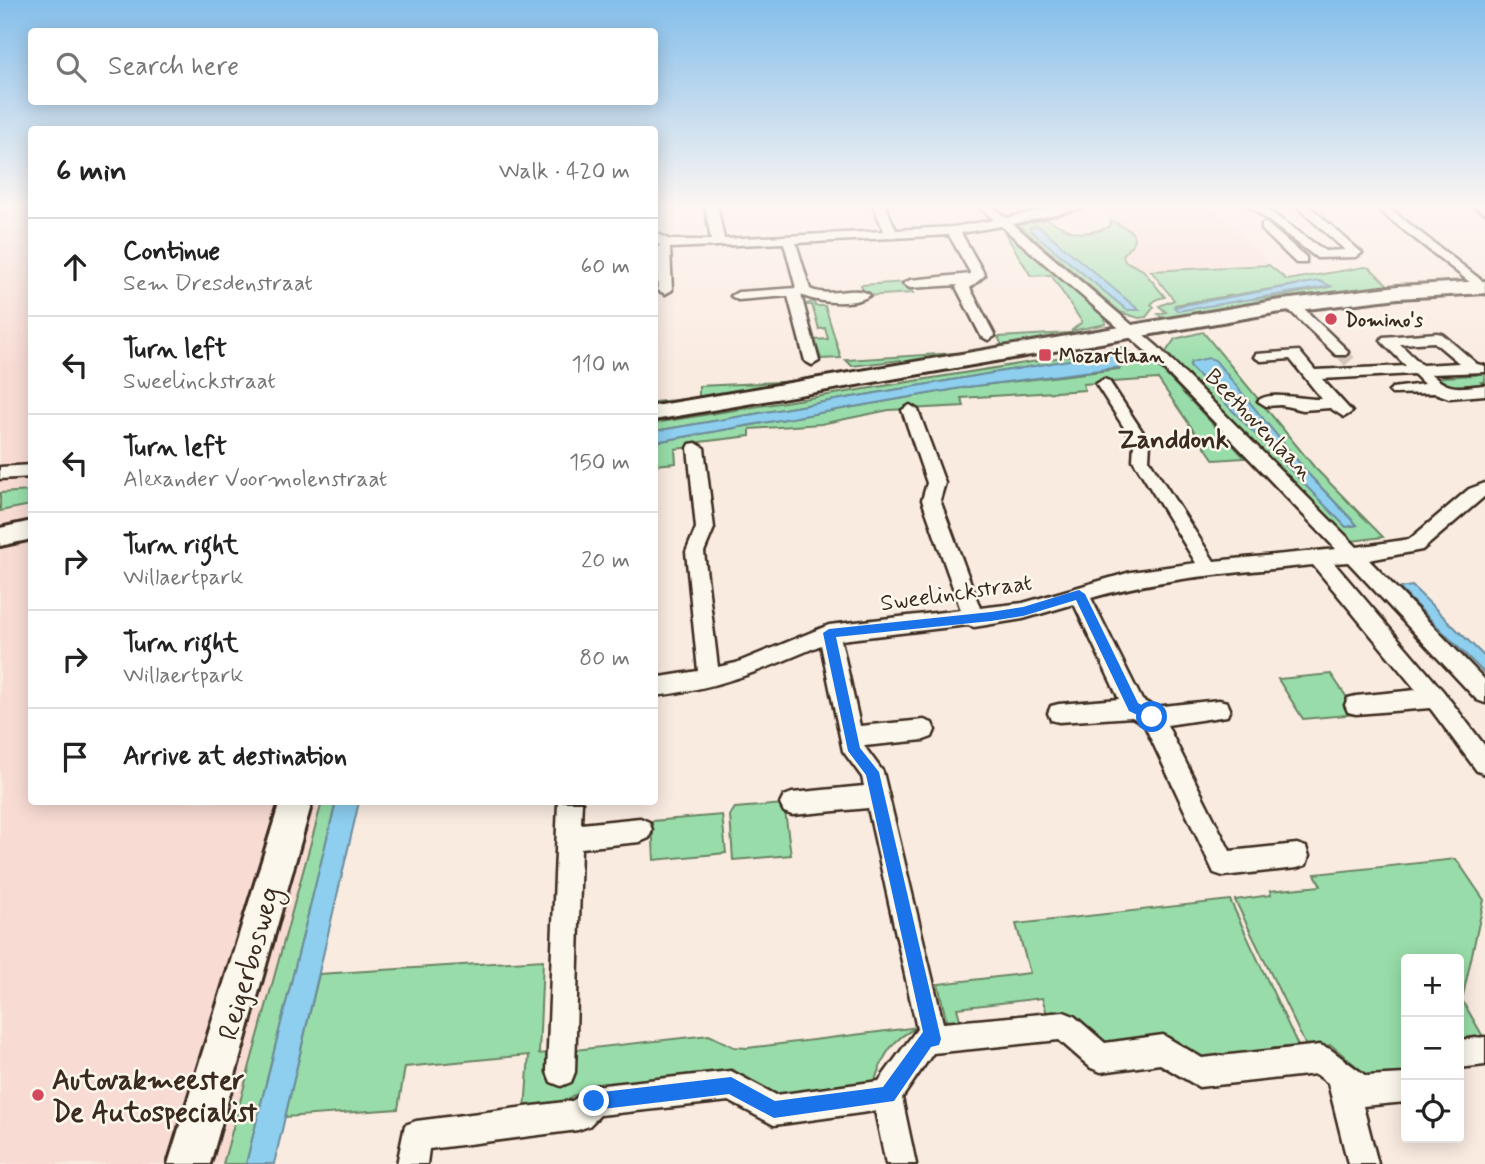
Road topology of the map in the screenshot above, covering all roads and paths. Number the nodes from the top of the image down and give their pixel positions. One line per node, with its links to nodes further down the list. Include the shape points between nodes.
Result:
1 (663, 259): 9 (street)
2 (793, 259): 10 (street)
3 (969, 259): 6 (street, via 978,275)
4 (1048, 259): 14 (street, Beethovenlaan)
5 (1447, 259): 8 (street)
6 (972, 280): 7 (street); 15 (street, via 963,287)
7 (910, 284)
8 (1484, 288): 13 (street, via 1398,292)
9 (665, 290)
10 (799, 292): 11 (street, via 824,297); 12 (street); 17 (street)
11 (863, 295)
12 (738, 296)
13 (1292, 305): 14 (street); 18 (street)
14 (1133, 331): 28 (street); 37 (street, Beethovenlaan)
15 (988, 336)
16 (1261, 356): 21 (street, via 1294,354)
17 (812, 360)
18 (1351, 362): 20 (street); 21 (street)
19 (1479, 368): 20 (street); 20 (street, via 1437,337 1388,340)
20 (1417, 370): 23 (street)
21 (1314, 375): 26 (street, via 1320,390 1338,407)
22 (1104, 384): 39 (street, via 1142,443 1142,460 1152,480)
23 (1437, 388): 24 (street, via 1449,393); 25 (street)
24 (1485, 390)
25 (1397, 391)
26 (1266, 401)
27 (910, 410): 41 (street, via 936,483 931,500)
28 (658, 412)
29 (696, 448): 43 (street, via 705,528 695,552)
30 (28, 471): 31 (street)
31 (0, 473)
32 (1485, 489): 37 (street, Sweelinckstraat, via 1415,545)
33 (28, 517): 34 (street)
34 (0, 522)
35 (28, 531): 36 (street)
36 (0, 537)
37 (1352, 554): 38 (street, Sweelinckstraat); 45 (street, Beethovenlaan)
38 (1318, 558): 39 (street, Sweelinckstraat); 46 (street)
39 (1209, 568): 40 (street, Sweelinckstraat, via 1131,579)
40 (1079, 594): 41 (street, Sweelinckstraat, via 1023,611); 49 (street)
41 (974, 619): 42 (street, Sweelinckstraat)
42 (829, 633): 43 (street, Sweelinckstraat); 52 (street)
43 (709, 679): 44 (street, Sweelinckstraat)
44 (658, 686)
45 (1485, 694)
46 (1435, 698): 47 (street); 53 (street)
47 (1356, 705)
48 (1219, 709): 49 (street)
49 (1142, 712): 50 (street); 60 (street, via 1223,864)
50 (1059, 713)
51 (924, 730): 52 (street)
52 (851, 737): 54 (street, via 854,751 872,772)
53 (1485, 764)
54 (878, 796): 55 (street); 61 (street)
55 (792, 804)
56 (295, 805): 69 (street, Reigerbosweg)
57 (570, 805): 59 (street)
58 (640, 830): 59 (street)
59 (569, 837): 64 (street)
60 (1297, 856)
61 (933, 1039): 65 (street, via 1064,1026 1101,1058 1163,1049 1199,1073 1320,1059); 67 (street, via 926,1039)
62 (1485, 1051): 63 (street)
63 (1464, 1053)
64 (561, 1072)
65 (1341, 1076): 66 (street, via 1362,1091); 71 (street)
66 (1401, 1088)
67 (887, 1095): 68 (street, via 774,1110 731,1086 594,1101 579,1115); 70 (street)
68 (414, 1150)
69 (189, 1164)
70 (901, 1164)
71 (1363, 1164)

